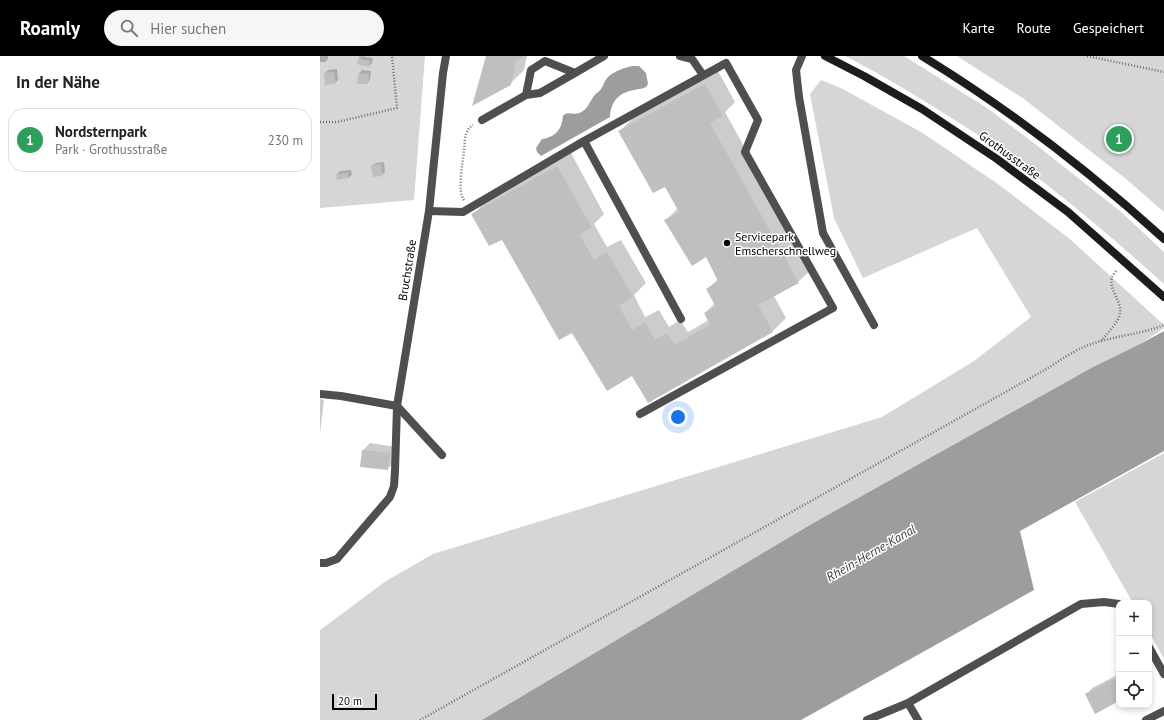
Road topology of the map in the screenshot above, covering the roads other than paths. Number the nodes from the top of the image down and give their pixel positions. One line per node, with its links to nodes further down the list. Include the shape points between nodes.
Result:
1 (442, 56): 8 (street, Bruchstraße)
2 (446, 56): 8 (street, Bruchstraße)
3 (604, 56): 9 (street)
4 (680, 56): 10 (street, via 692,59)
5 (802, 56): 18 (street, via 796,70 799,97 823,233)
6 (825, 56): 16 (main road, Grothusstraße, via 922,109 997,159 1068,212)
7 (922, 56): 15 (main road, via 993,101 1037,133)
8 (442, 73): 14 (street, Bruchstraße)
9 (574, 73): 11 (street, via 540,93); 11 (street, via 544,61 531,70)
10 (703, 75): 13 (street); 21 (street, via 726,62 758,120 745,152 833,308)
11 (526, 95): 12 (street)
12 (482, 120)
13 (584, 141): 14 (street, via 463,212); 17 (street)
14 (429, 211): 20 (street, Bruchstraße)
15 (1164, 239)
16 (1164, 297)
17 (681, 319)
18 (874, 325)
19 (320, 394): 20 (street)
20 (397, 406): 22 (street); 23 (street, Bruchstraße, via 394,486 390,497 337,559)
21 (640, 414)
22 (442, 455)
23 (320, 563)
24 (1116, 604): 27 (street, via 1081,604)
25 (1152, 652): 26 (street)
26 (1164, 674)
27 (908, 703): 29 (street); 30 (street)
28 (1164, 711): 31 (street)
29 (867, 720)
30 (918, 720)
31 (1146, 720)

